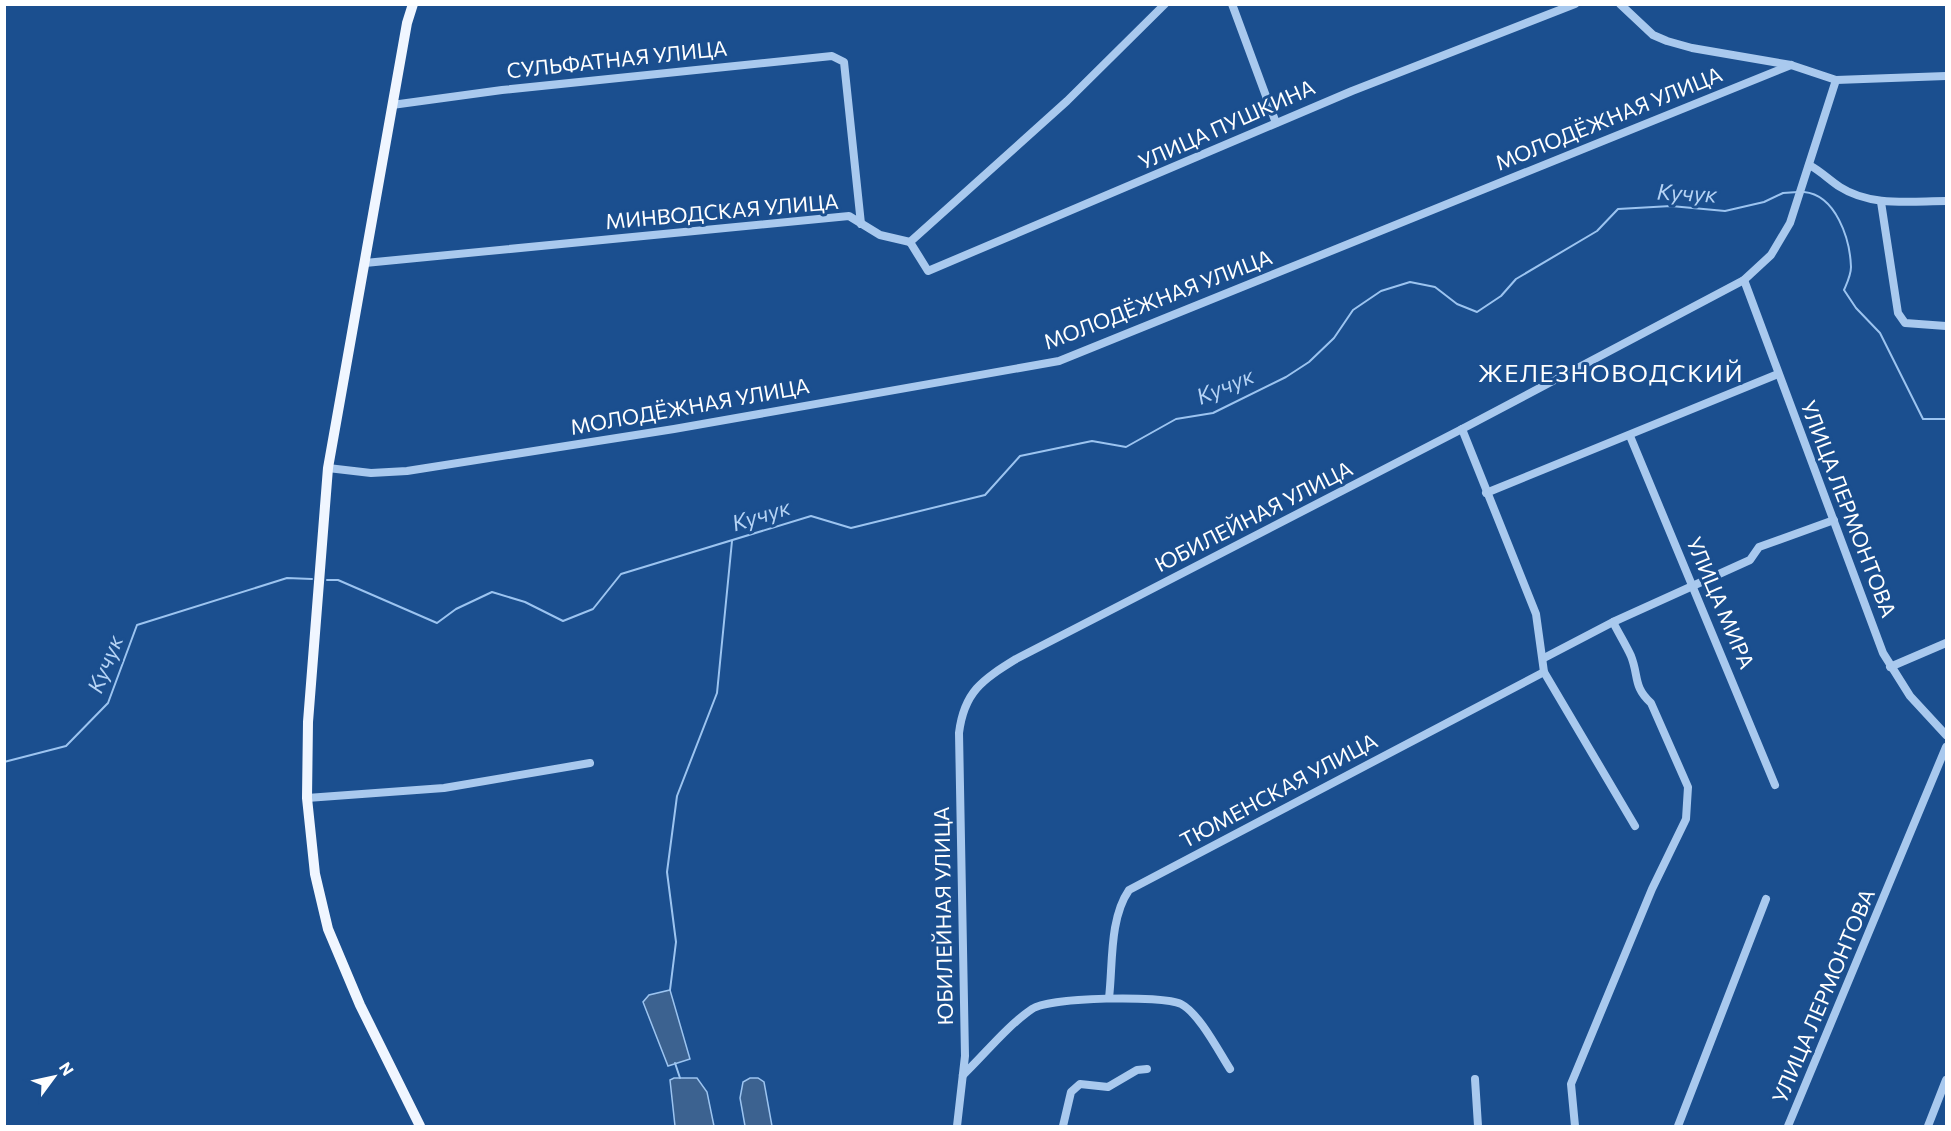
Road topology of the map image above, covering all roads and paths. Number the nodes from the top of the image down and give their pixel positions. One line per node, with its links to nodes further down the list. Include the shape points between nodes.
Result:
1 (411, 4): 9 (main road)
2 (1165, 4): 15 (street, via 1066,101)
3 (1232, 4): 10 (street)
4 (1575, 4): 10 (street, УЛИЦА ПУШКИНА)
5 (1620, 4): 6 (street, via 1653,35 1667,41)
6 (1791, 64): 8 (street); 22 (street, МОЛОДЁЖНАЯ УЛИЦА, via 1059,361 674,429 407,471 370,473)
7 (1947, 76): 8 (street)
8 (1836, 80): 11 (street, ЮБИЛЕЙНАЯ УЛИЦА)
9 (392, 105): 14 (street, СУЛЬФАТНАЯ УЛИЦА, via 832,56 844,62); 16 (main road)
10 (1276, 123): 15 (street, УЛИЦА ПУШКИНА, via 928,271)
11 (1809, 165): 13 (street, via 1857,196); 17 (street, ЮБИЛЕЙНАЯ УЛИЦА, via 1796,208 1771,255)
12 (1947, 201): 13 (street)
13 (1881, 202): 18 (street, via 1898,314 1905,323)
14 (861, 224): 15 (street, МИНВОДСКАЯ УЛИЦА, via 880,235); 16 (street, МИНВОДСКАЯ УЛИЦА, via 849,216)
15 (910, 242)
16 (365, 263): 22 (main road)
17 (1744, 280): 19 (street, УЛИЦА ЛЕРМОНТОВА); 20 (street, ЮБИЛЕЙНАЯ УЛИЦА)
18 (1947, 326)
19 (1778, 374): 21 (street); 24 (street, УЛИЦА ЛЕРМОНТОВА)
20 (1462, 429): 23 (street); 41 (street, ЮБИЛЕЙНАЯ УЛИЦА, via 1016,659 969,696 959,733)
21 (1630, 436): 23 (street, via 1615,438); 25 (street, УЛИЦА МИРА)
22 (328, 468): 35 (main road, via 308,723)
23 (1486, 493): 28 (street, via 1536,614)
24 (1834, 520): 25 (street, via 1758,548 1750,560); 29 (street, УЛИЦА ЛЕРМОНТОВА)
25 (1693, 584): 26 (street); 34 (street, УЛИЦА МИРА)
26 (1613, 622): 28 (street); 48 (street, via 1632,659 1642,696 1651,704 1688,787 1686,819 1652,889 1571,1084)
27 (1947, 643): 29 (street)
28 (1544, 658): 30 (street)
29 (1890, 667): 31 (street, УЛИЦА ЛЕРМОНТОВА, via 1910,696)
30 (1544, 672): 36 (street); 38 (street, ТЮМЕНСКАЯ УЛИЦА, via 1130,891 1121,903)
31 (1947, 735)
32 (1947, 747): 50 (street, УЛИЦА ЛЕРМОНТОВА)
33 (590, 763): 35 (street, via 444,788)
34 (1775, 785)
35 (307, 798): 44 (main road, via 315,874 328,929 360,1005)
36 (1635, 826)
37 (1766, 899): 49 (street)
38 (1109, 998): 40 (street, via 1181,1004 1192,1013); 41 (street, via 1049,1002 1033,1008)
39 (1147, 1069): 46 (street, via 1137,1070 1108,1087 1080,1084 1071,1092)
40 (1230, 1070)
41 (963, 1076): 45 (street, ЮБИЛЕЙНАЯ УЛИЦА)
42 (1475, 1079): 47 (street)
43 (1947, 1080): 51 (street)
44 (420, 1126)
45 (957, 1126)
46 (1063, 1126)
47 (1478, 1126)
48 (1575, 1126)
49 (1678, 1126)
50 (1788, 1126)
51 (1928, 1126)

